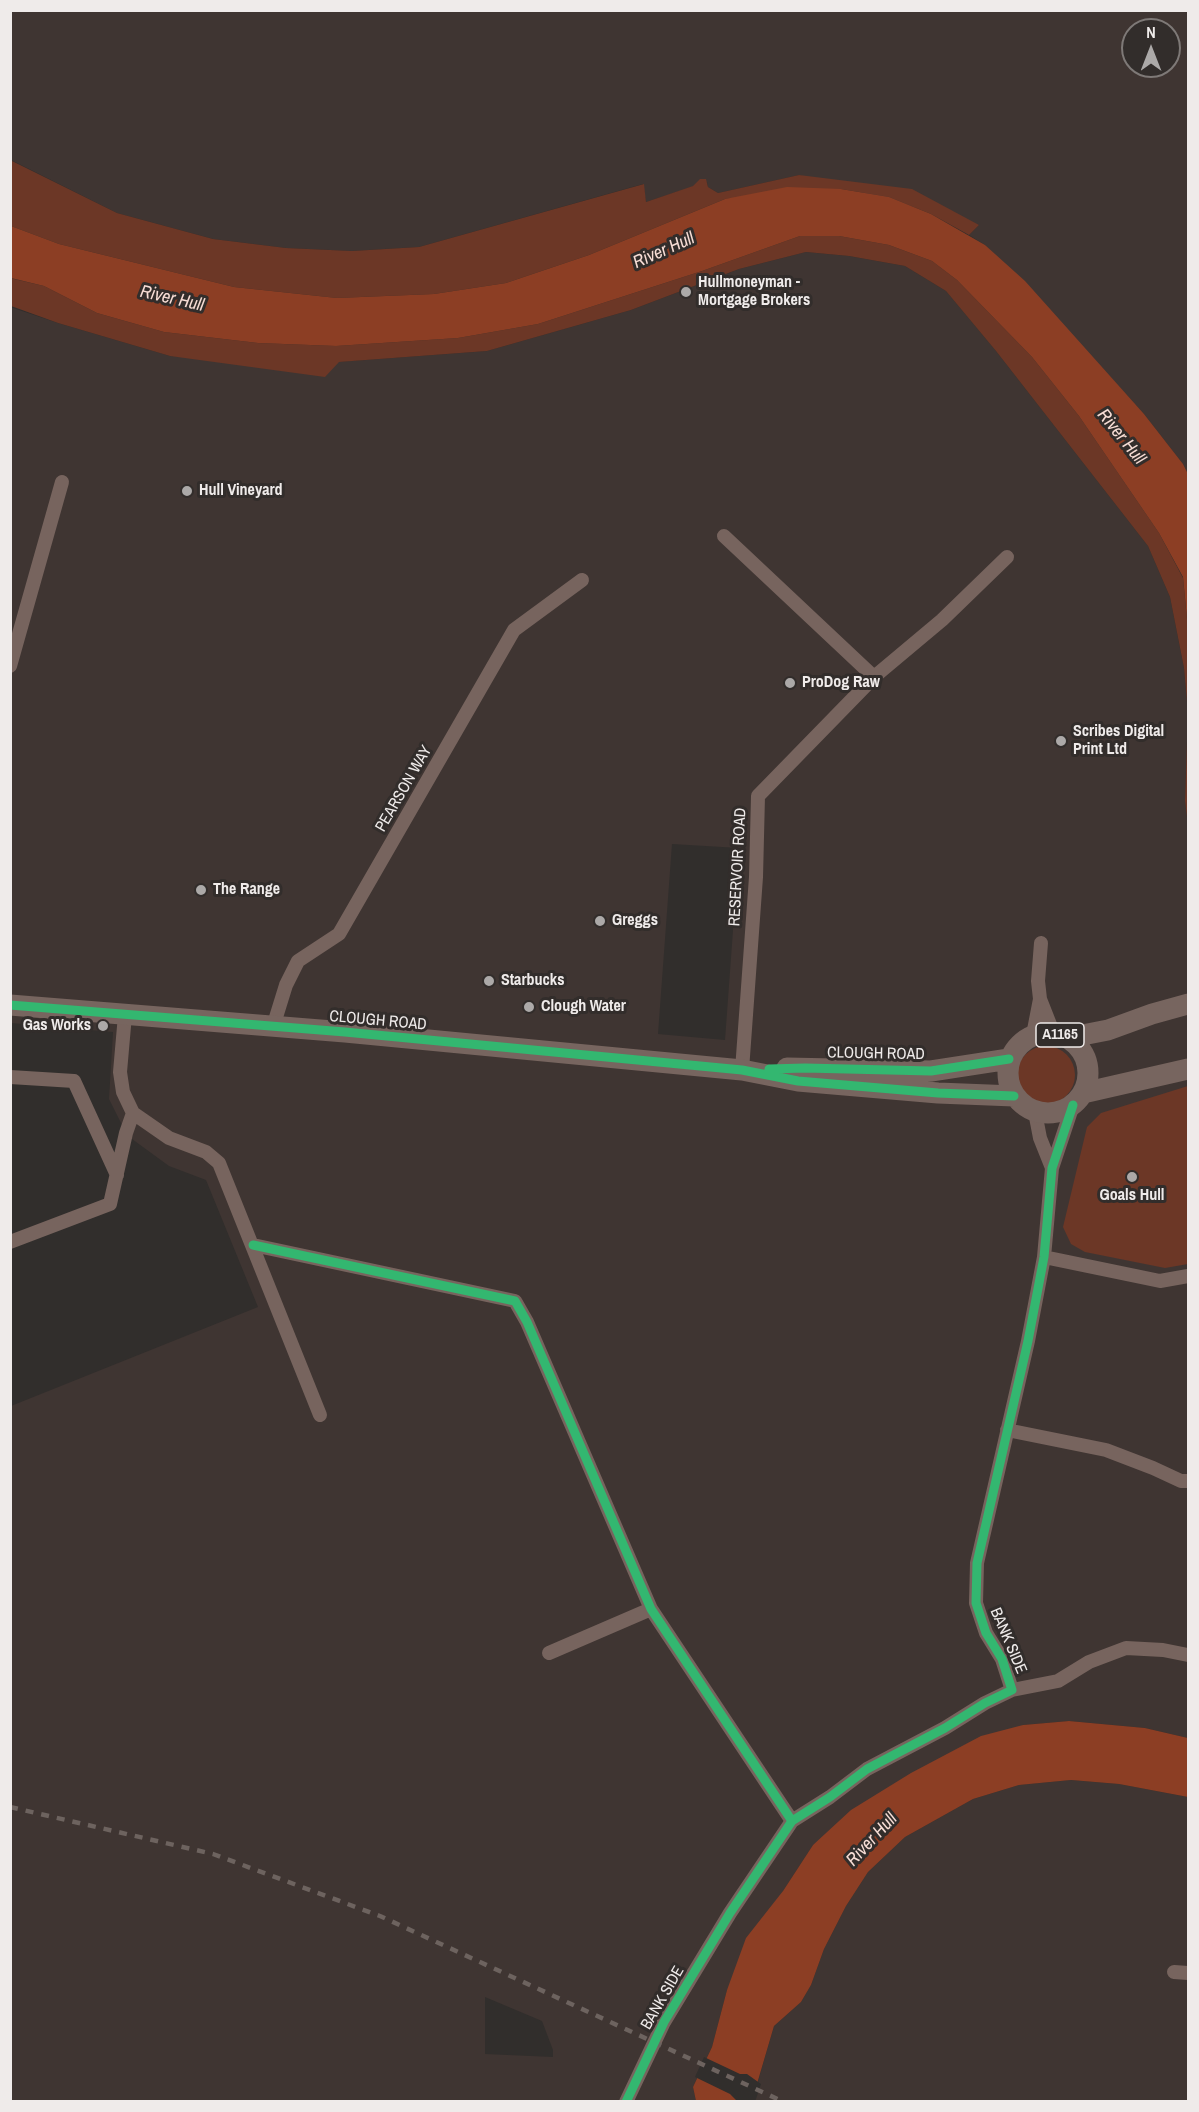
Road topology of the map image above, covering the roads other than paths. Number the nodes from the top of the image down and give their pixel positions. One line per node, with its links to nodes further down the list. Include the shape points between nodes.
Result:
1 (62, 482): 5 (street)
2 (724, 536): 6 (street)
3 (1007, 557): 6 (street, RESERVOIR ROAD, via 942,620)
4 (582, 580): 12 (street, PEARSON WAY, via 514,630 339,934 298,961)
5 (10, 666)
6 (874, 677): 16 (street, RESERVOIR ROAD, via 758,796)
7 (1041, 944): 8 (street)
8 (1040, 999): 13 (street); 13 (street)
9 (1188, 1004): 13 (main road, A1165, via 1108,1030)
10 (10, 1005): 11 (main road, CLOUGH ROAD)
11 (125, 1015): 12 (main road, CLOUGH ROAD); 21 (street, via 120,1072 123,1092)
12 (273, 1027): 16 (main road, CLOUGH ROAD)
13 (1051, 1035): 14 (main road, A1165, via 1019,1044); 19 (main road, A1165, via 1080,1049 1087,1065 1087,1081)
14 (1009, 1059): 16 (main road, CLOUGH ROAD, via 931,1071); 18 (main road, via 1007,1077)
15 (1188, 1069): 19 (main road)
16 (742, 1070): 18 (main road, CLOUGH ROAD, via 798,1081 938,1094)
17 (10, 1077): 23 (street, via 74,1081)
18 (1014, 1096): 20 (main road)
19 (1078, 1099): 20 (main road, via 1053,1113); 22 (street, BANK SIDE)
20 (1035, 1112): 22 (street, BANK SIDE)
21 (134, 1113): 23 (street); 25 (street, via 169,1138 206,1152 219,1163)
22 (1052, 1168): 26 (street, BANK SIDE)
23 (117, 1175): 24 (street, via 110,1204)
24 (10, 1242)
25 (253, 1245): 28 (street); 31 (street, via 516,1301)
26 (1044, 1257): 27 (street, via 1160,1281); 29 (street, BANK SIDE)
27 (1188, 1276)
28 (320, 1415)
29 (1007, 1430): 30 (street, via 1106,1450); 34 (street, BANK SIDE, via 977,1563 976,1603)
30 (1188, 1481)
31 (651, 1609): 32 (street); 35 (street)
32 (549, 1653)
33 (1188, 1655): 34 (street, via 1126,1648 1089,1662 1059,1681)
34 (1012, 1690): 35 (street, BANK SIDE, via 867,1769)
35 (792, 1821): 38 (street, BANK SIDE, via 664,2022)
36 (1174, 1972): 37 (street)
37 (1188, 1973)
38 (626, 2102)

